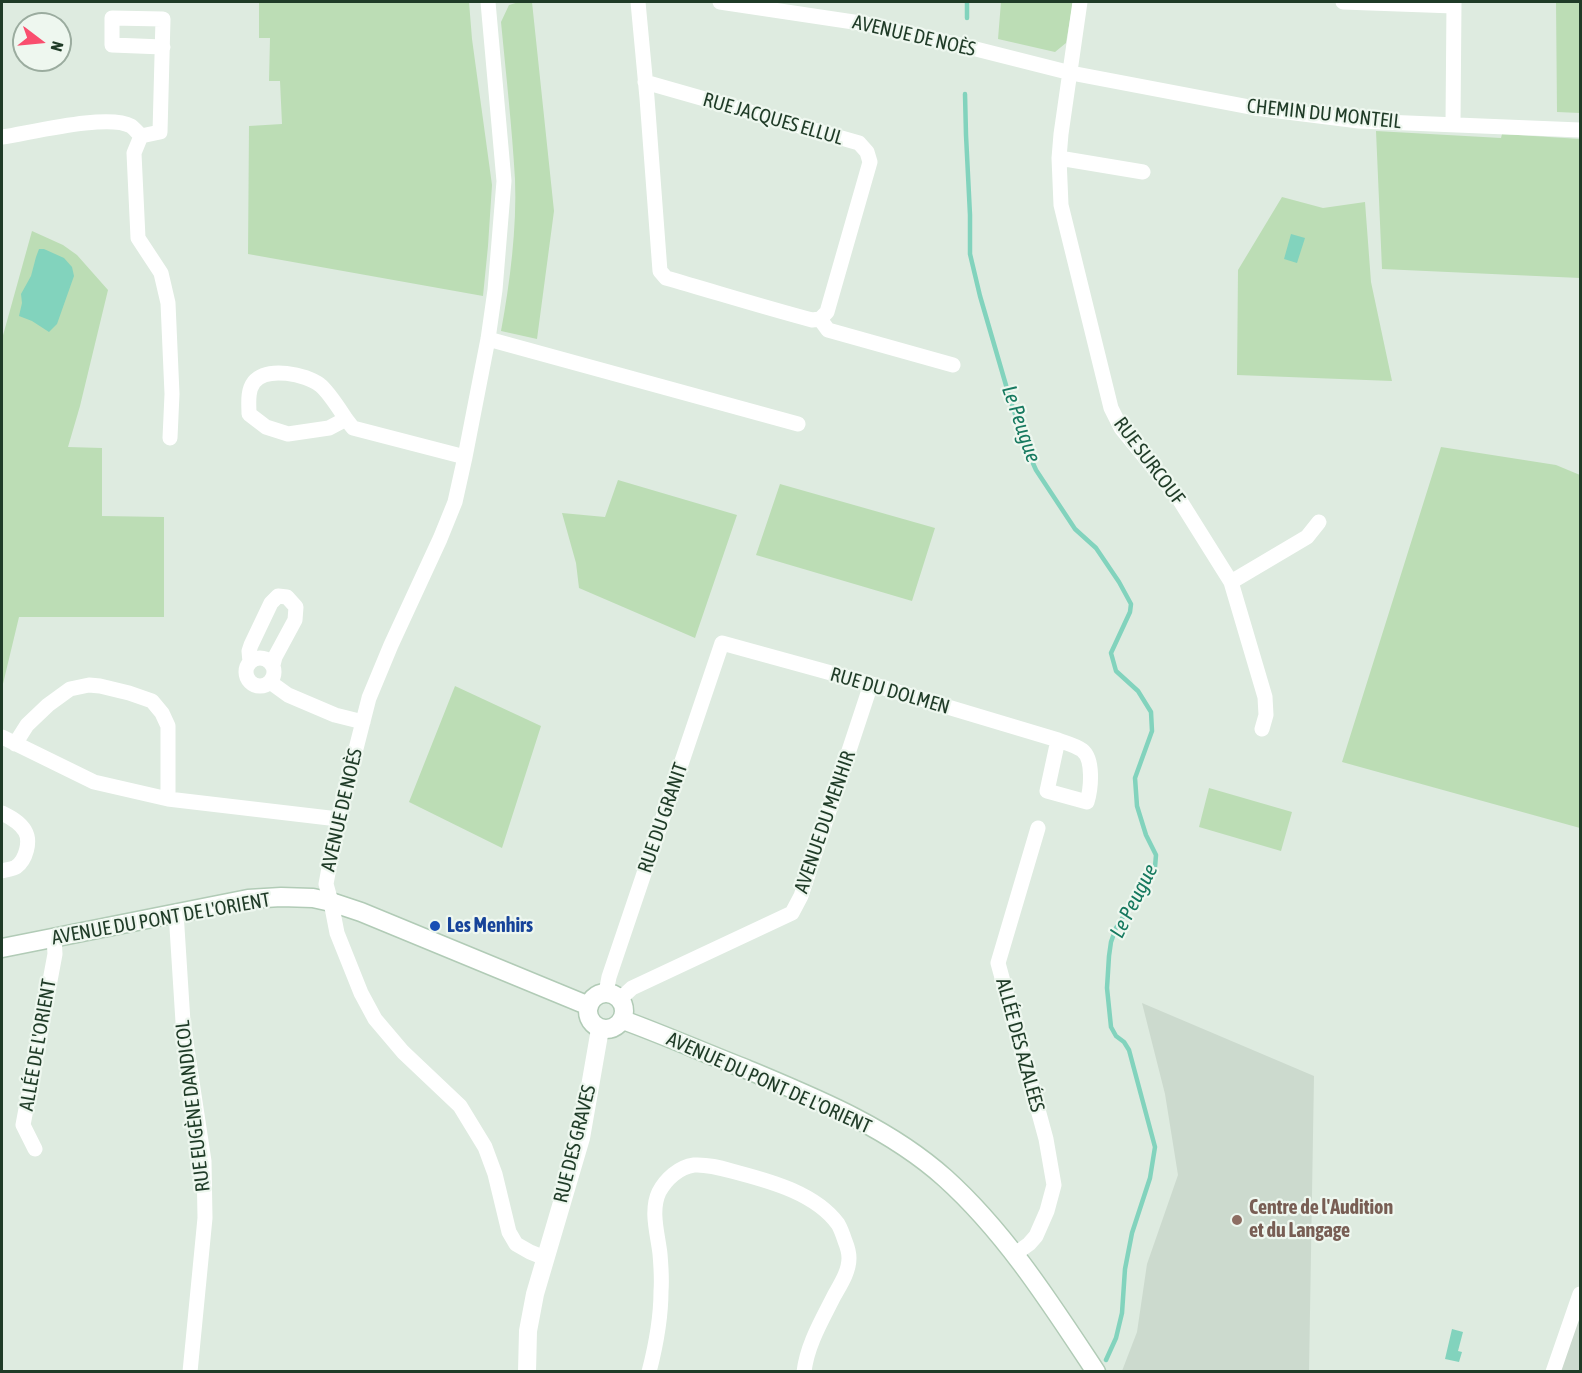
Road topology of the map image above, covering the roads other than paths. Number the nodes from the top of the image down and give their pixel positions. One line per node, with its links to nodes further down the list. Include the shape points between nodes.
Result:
1 (488, 2): 17 (street, AVENUE DE NOÈS, via 504,181)
2 (638, 2): 9 (street)
3 (720, 2): 8 (street, AVENUE DE NOÈS, via 867,24)
4 (1080, 2): 8 (street, RUE SURCOUF)
5 (1343, 2): 6 (street)
6 (1454, 4): 10 (street)
7 (163, 47): 12 (street, via 160,132)
8 (1071, 74): 10 (street, CHEMIN DU MONTEIL, via 1255,108 1359,121); 14 (street, RUE SURCOUF)
9 (645, 82): 16 (street, via 660,271 666,278 747,303); 16 (street, RUE JACQUES ELLUL, via 859,143 867,152 870,162 827,312)
10 (1453, 124): 11 (street, CHEMIN DU MONTEIL)
11 (1581, 130)
12 (141, 136): 13 (street, via 131,126 117,122); 21 (street, via 134,153 138,238 161,273 168,303)
13 (2, 137)
14 (1059, 159): 15 (street); 24 (street, RUE SURCOUF, via 1061,205 1111,408 1120,428 1179,499)
15 (1143, 172)
16 (820, 319): 18 (street, via 828,330)
17 (488, 339): 20 (street); 22 (street, AVENUE DE NOÈS)
18 (952, 365)
19 (346, 419): 19 (street, via 329,428 288,434 266,428 249,414 248,397 254,382 267,374 289,373 321,385); 22 (street, via 353,428)
20 (798, 424)
21 (170, 438)
22 (465, 458): 30 (street, AVENUE DE NOÈS, via 455,502 369,698)
23 (1319, 522): 24 (street, via 1307,537)
24 (1231, 582): 31 (street, RUE SURCOUF, via 1265,697)
25 (722, 643): 29 (street, RUE DU DOLMEN); 43 (street, RUE DU GRANIT, via 609,977)
26 (250, 662): 27 (street, via 262,657); 27 (street, via 249,651 271,603 278,596 287,597 296,607 296,620); 28 (street, via 246,671 249,680 261,686)
27 (273, 665): 28 (street)
28 (270, 682): 30 (street, via 288,695)
29 (871, 684): 33 (street, RUE DU DOLMEN); 43 (street, AVENUE DU MENHIR, via 792,913)
30 (363, 723): 36 (street, AVENUE DE NOÈS)
31 (1263, 729)
32 (8, 740): 34 (street, via 94,782); 34 (street, via 70,689 88,685 152,700 168,726)
33 (1058, 740)
34 (168, 800): 36 (street)
35 (2, 813): 38 (street, via 16,820 28,843 16,867)
36 (338, 819): 39 (street, AVENUE DE NOÈS, via 326,884)
37 (1038, 828): 48 (street, ALLÉE DES AZALÉES, via 998,963 1046,1139 1054,1185 1036,1236)
38 (2, 871)
39 (331, 902): 40 (main road, AVENUE DU PONT DE L'ORIENT, via 306,897 248,899); 44 (main road, AVENUE DU PONT DE L'ORIENT); 49 (street, AVENUE DE NOÈS, via 341,944 377,1022 460,1106 485,1148 509,1232 516,1244)
40 (176, 912): 41 (main road, AVENUE DU PONT DE L'ORIENT); 51 (street, RUE EUGÈNE DANDICOL, via 183,1022 204,1161 205,1218)
41 (54, 938): 42 (main road, AVENUE DU PONT DE L'ORIENT); 47 (street, ALLÉE DE L'ORIENT, via 24,1125)
42 (2, 948)
43 (613, 996): 44 (main road, via 595,996); 45 (main road, via 624,1006)
44 (589, 1006): 46 (main road, via 591,1022)
45 (623, 1020): 46 (main road, via 616,1027); 48 (main road, AVENUE DU PONT DE L'ORIENT, via 834,1107 885,1134 944,1177)
46 (600, 1029): 49 (main road, RUE DES GRAVES, via 580,1137)
47 (35, 1149)
48 (1015, 1254): 55 (main road, AVENUE DU PONT DE L'ORIENT)
49 (545, 1258): 52 (main road, via 528,1331)
50 (1581, 1294): 56 (street)
51 (190, 1371)
52 (527, 1371)
53 (649, 1371): 54 (street, via 661,1291 655,1212 658,1194 667,1179 692,1165 727,1170 788,1189 812,1201 839,1226 849,1258 844,1277 805,1359)
54 (804, 1371)
55 (1096, 1371)
56 (1553, 1371)

